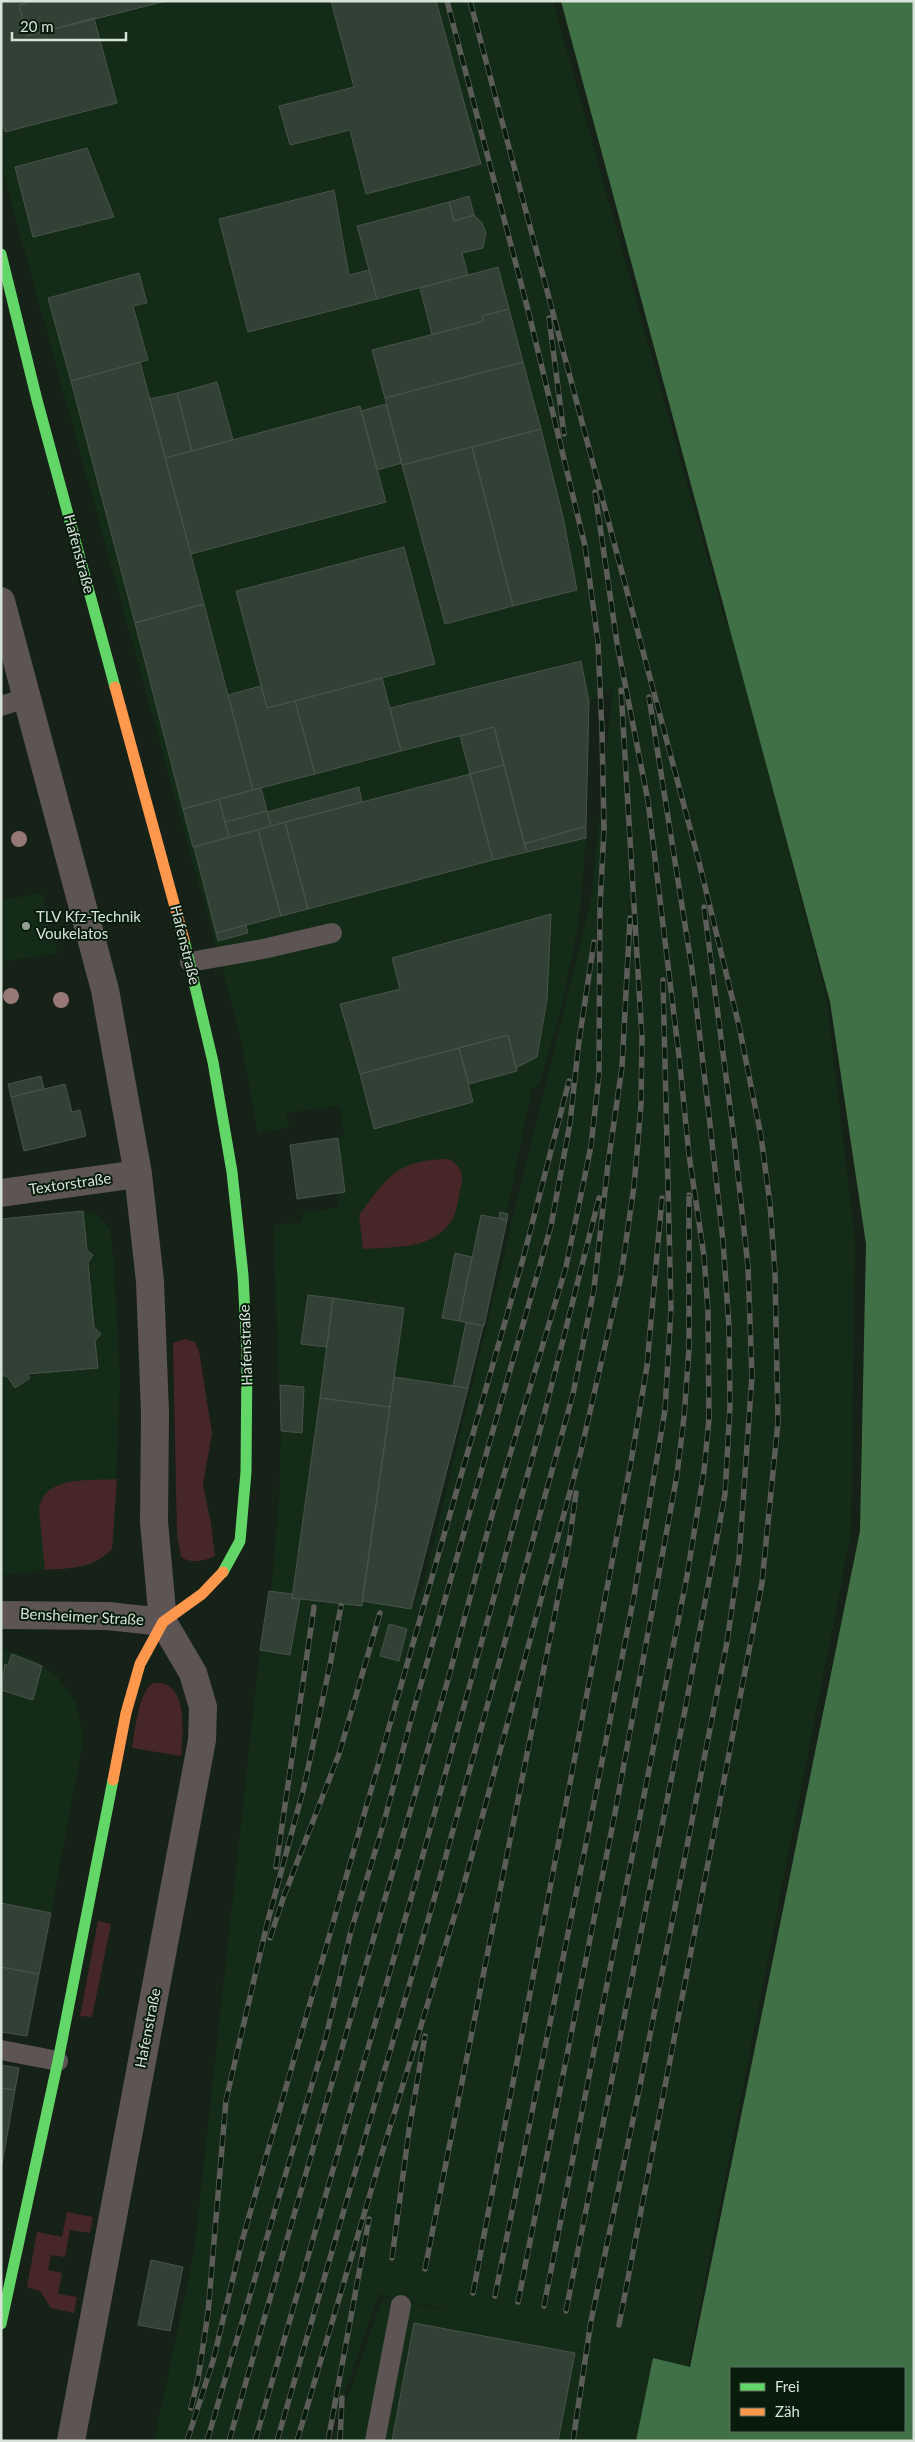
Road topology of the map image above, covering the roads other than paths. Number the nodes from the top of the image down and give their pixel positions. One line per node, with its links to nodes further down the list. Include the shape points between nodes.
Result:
1 (1, 254): 6 (street, Hafenstraße, via 37,400)
2 (1, 601): 3 (street, Hafenstraße)
3 (27, 698): 4 (lane); 7 (street, Hafenstraße, via 105,990)
4 (1, 706)
5 (332, 933): 6 (lane)
6 (190, 962): 10 (street, Hafenstraße, via 213,1062 232,1172 247,1353 246,1472 240,1541 232,1557 222,1574 202,1594)
7 (138, 1174): 8 (street, Textorstraße); 10 (street, Hafenstraße, via 150,1281 155,1413 154,1522)
8 (1, 1193)
9 (1, 1615): 10 (street, Bensheimer Straße, via 108,1616)
10 (163, 1622): 12 (street, Hafenstraße, via 140,1664 126,1713); 15 (street, Hafenstraße, via 193,1673 203,1707 202,1740)
11 (1, 2050): 12 (lane)
12 (58, 2061): 14 (street, Hafenstraße)
13 (401, 2305): 16 (lane)
14 (1, 2324)
15 (71, 2441)
16 (375, 2441)

